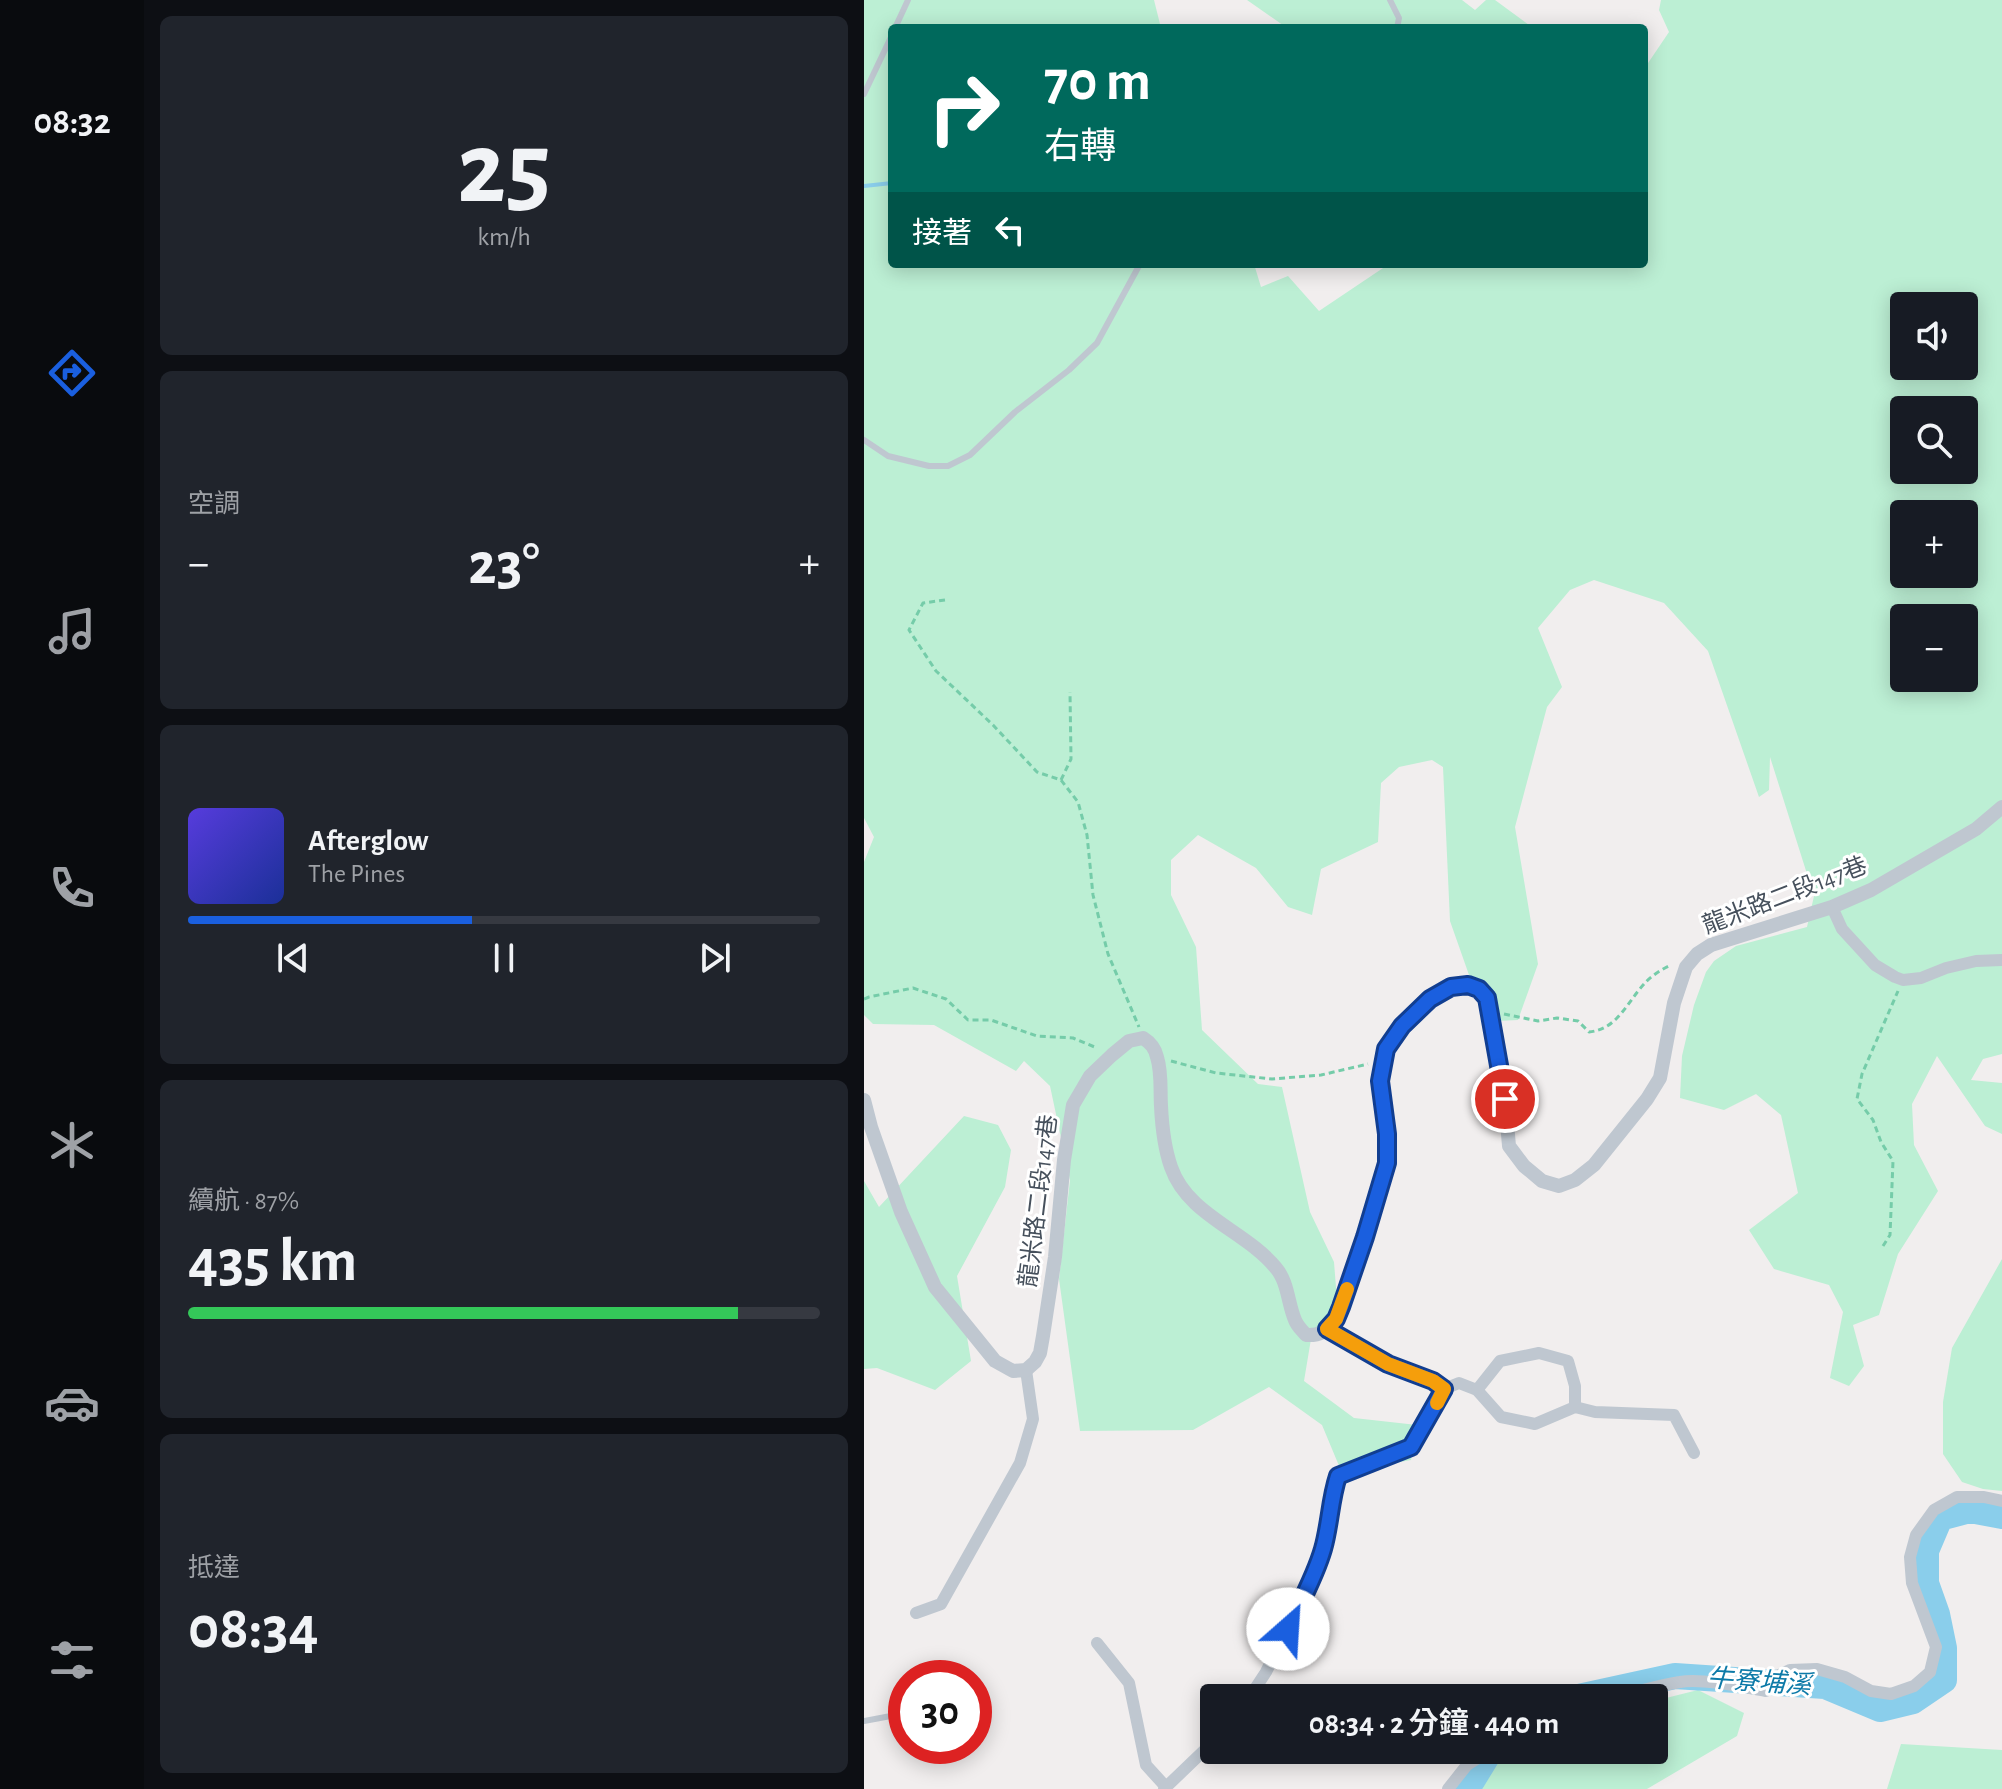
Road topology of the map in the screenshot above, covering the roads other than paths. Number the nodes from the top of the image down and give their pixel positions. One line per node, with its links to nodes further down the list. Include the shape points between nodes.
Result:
1 (908, 0): 3 (lane)
2 (1390, 0): 4 (lane)
3 (897, 24)
4 (1398, 24)
5 (888, 43): 6 (lane)
6 (864, 94)
7 (1138, 268): 8 (lane, via 1097,343 970,455 948,466 929,466 888,456)
8 (864, 440)
9 (2002, 807): 10 (street, 龍米路二段147巷, via 1976,829)
10 (1832, 907): 11 (street, via 1842,929 1875,965 1903,980 1976,961); 13 (street, 龍米路二段147巷, via 1697,954 1686,967 1674,1003 1660,1078 1594,1165 1559,1186 1542,1181 1509,1146 1487,998 1468,985 1451,987 1430,999 1386,1049 1380,1081 1387,1163 1341,1307)
11 (2002, 960)
12 (864, 1100): 14 (street, via 901,1212 935,1287 995,1361 1013,1371)
13 (1327, 1329): 14 (street, 龍米路二段147巷, via 1306,1335 1295,1323 1278,1270 1183,1192 1164,1142 1157,1057 1152,1043 1143,1038 1129,1041 1090,1076 1073,1105 1040,1353); 15 (street)
14 (1026, 1370): 20 (street, via 1033,1419 1020,1463 941,1604)
15 (1444, 1389): 16 (street, via 1459,1383); 22 (street, via 1411,1447 1338,1476 1323,1548 1309,1585)
16 (1477, 1390): 17 (street, via 1501,1417 1535,1424); 17 (street, via 1500,1361 1539,1353 1568,1361)
17 (1575, 1407): 18 (street, via 1674,1415)
18 (1694, 1453)
19 (2002, 1501): 23 (street, via 1957,1497 1934,1510 1916,1535 1910,1557 1912,1583 1936,1647 1930,1672 1914,1686 1891,1694 1871,1691 1817,1669 1790,1670 1775,1677 1766,1691 1683,1681)
20 (916, 1613)
21 (1097, 1643): 28 (street, via 1129,1683 1146,1765)
22 (1258, 1684)
23 (1668, 1685)
24 (888, 1716): 25 (lane)
25 (864, 1721)
26 (1200, 1754): 28 (street)
27 (1469, 1764): 29 (street)
28 (1165, 1788)
29 (1448, 1789)

